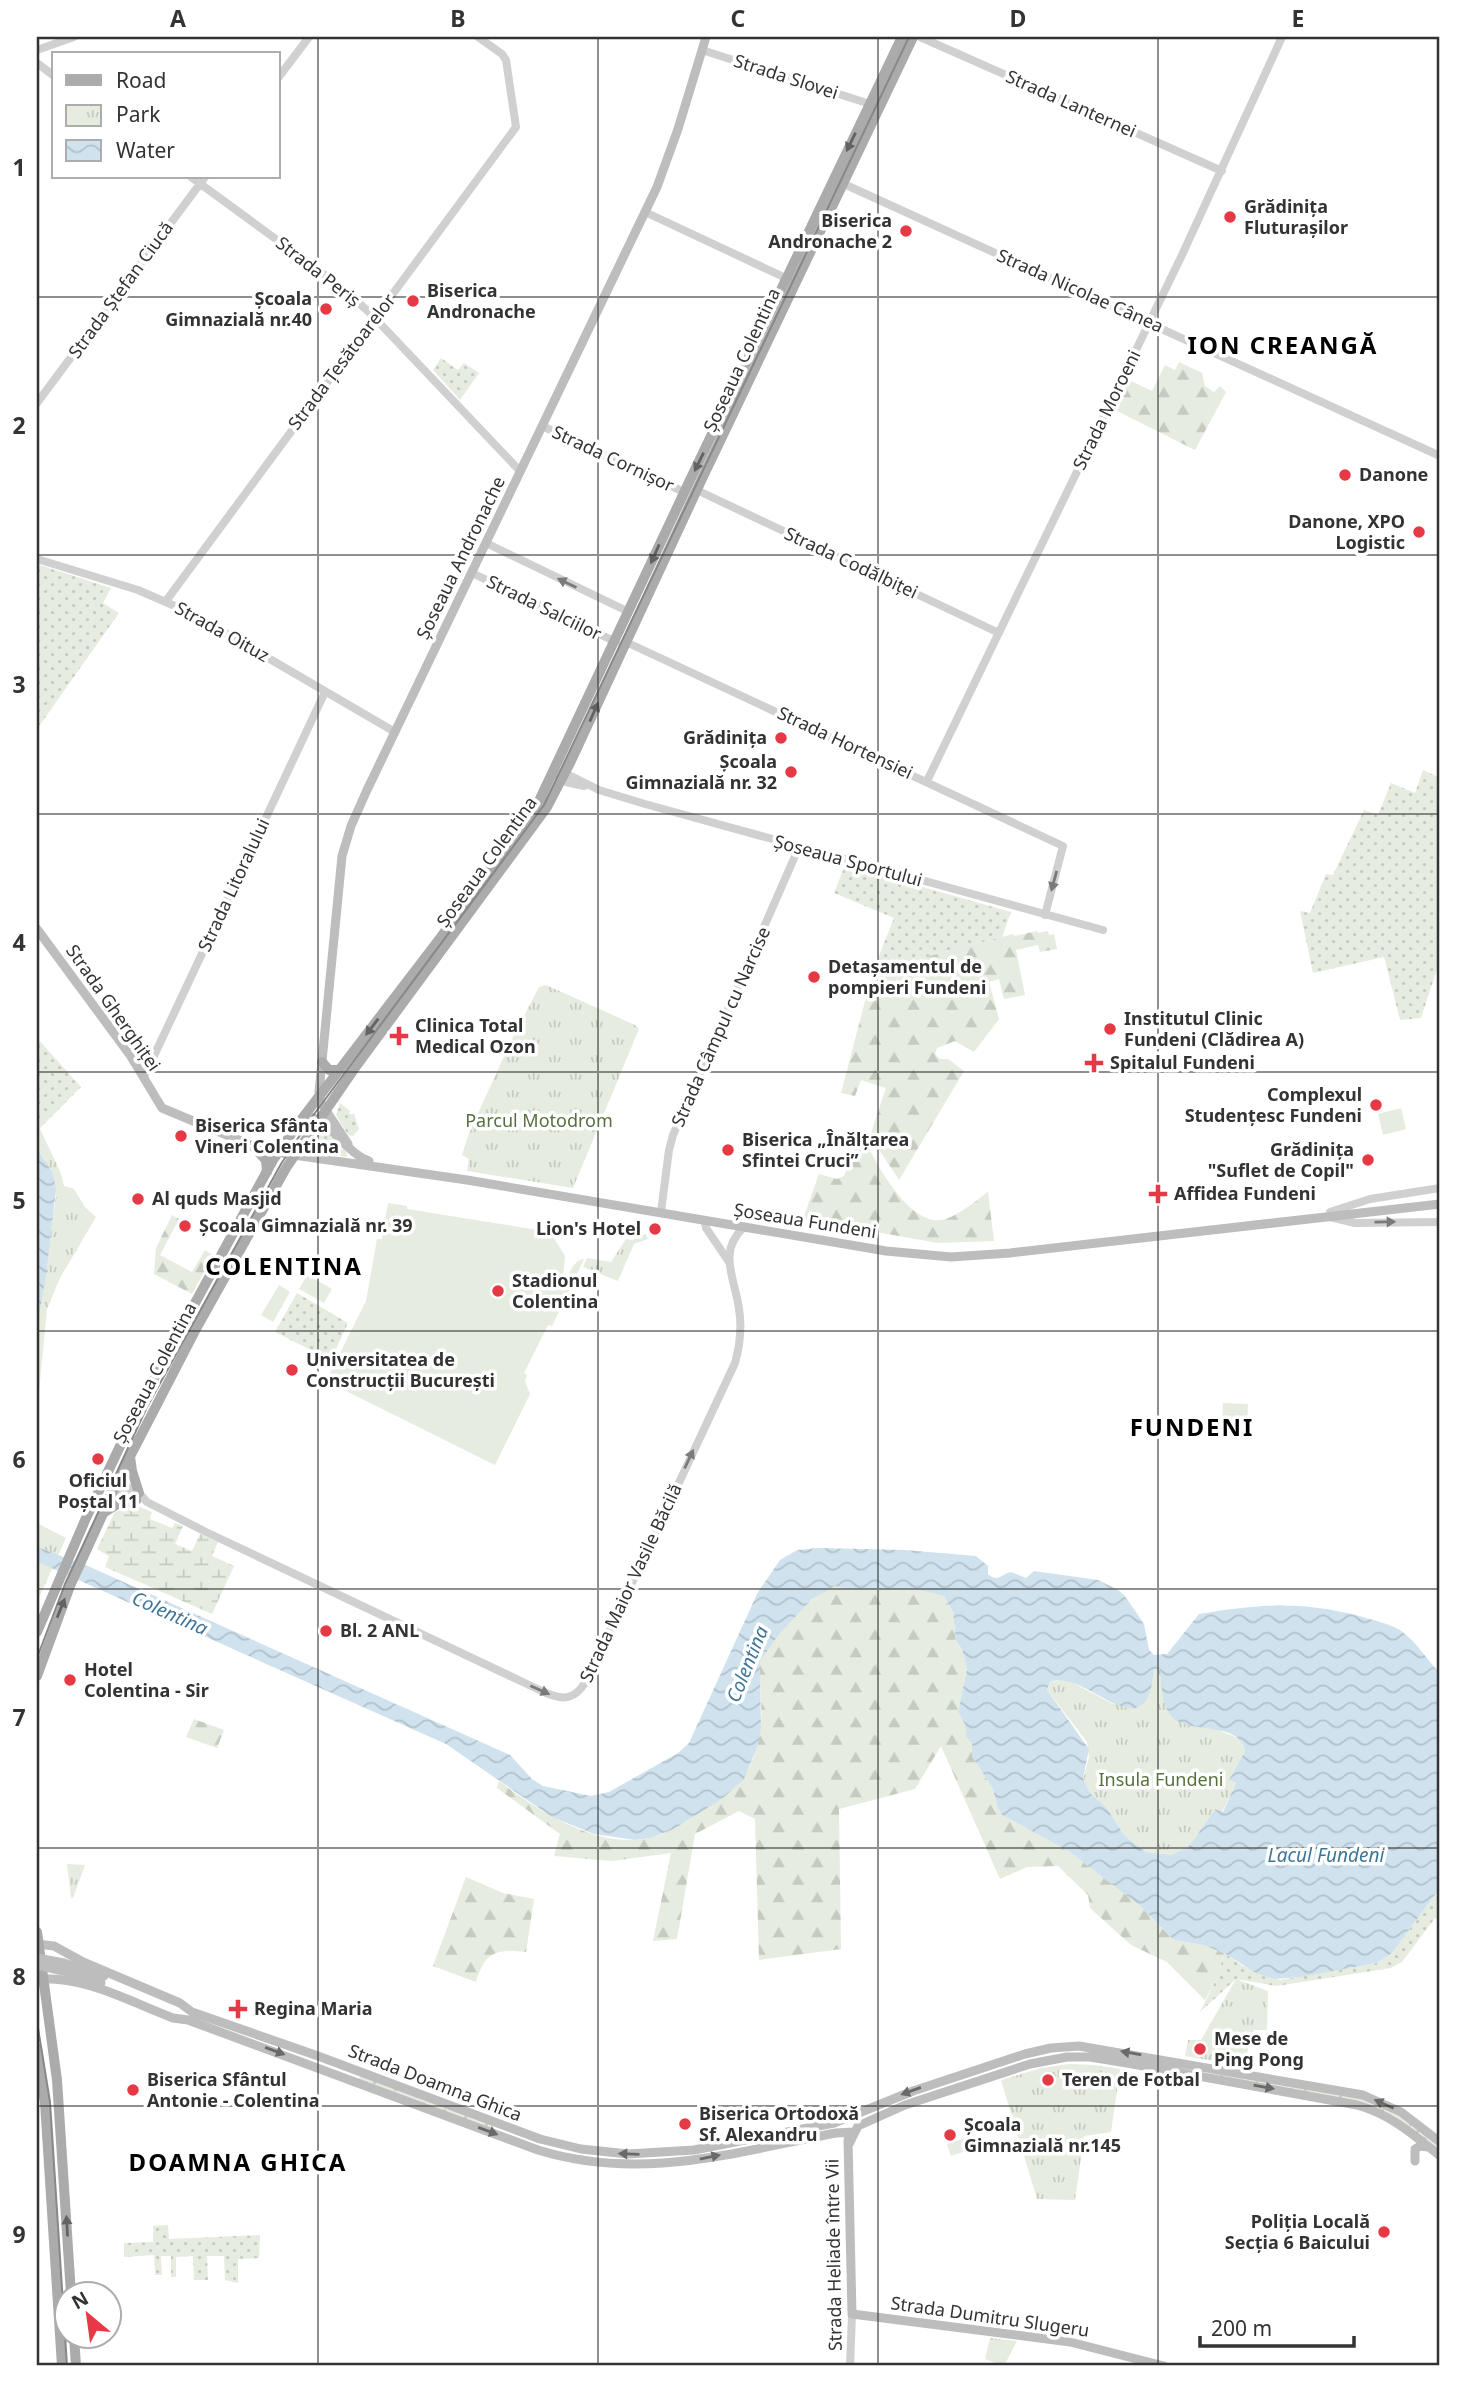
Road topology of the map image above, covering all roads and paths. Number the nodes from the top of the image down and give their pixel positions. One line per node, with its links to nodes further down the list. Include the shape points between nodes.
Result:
1 (74, 37): 9 (street)
2 (309, 37): 13 (street)
3 (478, 37): 21 (street, Strada Țesătoarelor, via 506,60 517,124)
4 (706, 37): 10 (main road, Șoseaua Andronache)
5 (902, 37): 14 (main road, Șoseaua Colentina)
6 (913, 37): 18 (main road, Șoseaua Colentina)
7 (920, 37): 15 (street, Strada Lanternei)
8 (1282, 37): 15 (street, Strada Moroeni)
9 (37, 50)
10 (702, 50): 14 (street, Strada Slovei); 19 (main road, Șoseaua Andronache, via 670,152)
11 (37, 63): 12 (street)
12 (52, 74)
13 (280, 75)
14 (870, 104): 16 (main road, Șoseaua Colentina, one-way to 16)
15 (1222, 171): 22 (street, Strada Moroeni)
16 (834, 179): 18 (street, Strada Nicolae Cânea); 20 (main road, Șoseaua Colentina)
17 (202, 180): 21 (street, Strada Periș); 23 (street, Strada Ștefan Ciucă)
18 (844, 184): 22 (street, Strada Nicolae Cânea); 35 (main road, Șoseaua Colentina)
19 (645, 212): 20 (street); 24 (main road, Șoseaua Andronache)
20 (788, 279): 27 (main road, Șoseaua Colentina, one-way to 27)
21 (376, 317): 26 (street, Strada Periș); 32 (street, Strada Țesătoarelor)
22 (1149, 322): 25 (street, Strada Nicolae Cânea); 34 (street, Strada Moroeni)
23 (37, 403)
24 (542, 426): 26 (main road, Șoseaua Andronache); 27 (street, Strada Cornișor)
25 (1440, 456)
26 (520, 471): 29 (main road, Șoseaua Andronache)
27 (684, 492): 33 (main road, Șoseaua Colentina, one-way to 33)
28 (703, 493): 34 (street, Strada Codălbiței)
29 (486, 543): 31 (main road, Șoseaua Andronache); 33 (street, one-way to 29)
30 (37, 559): 32 (street, Strada Oituz)
31 (472, 573): 35 (street, Strada Salciilor); 37 (main road, Șoseaua Andronache)
32 (166, 601): 36 (street, Strada Oituz, via 234,636)
33 (629, 612): 35 (main road, Șoseaua Colentina)
34 (999, 633): 40 (street, Strada Moroeni)
35 (621, 642): 38 (main road, Șoseaua Colentina); 39 (main road, Șoseaua Colentina, one-way to 35); 40 (street, Strada Hortensiei)
36 (324, 692): 37 (street, Strada Oituz); 47 (street, Strada Litoralului)
37 (395, 732): 45 (main road, Șoseaua Andronache, via 342,852)
38 (553, 772): 39 (street, Șoseaua Sportului); 46 (main road, Șoseaua Colentina, one-way to 46, via 524,824)
39 (563, 777): 41 (street, Șoseaua Sportului); 49 (main road, Șoseaua Colentina, via 530,834)
40 (926, 781): 42 (street, Strada Hortensiei, one-way to 42, via 1063,846)
41 (799, 848): 42 (street, Șoseaua Sportului); 61 (street, Strada Câmpul cu Narcise, via 673,1135)
42 (1045, 915): 44 (street, Șoseaua Sportului)
43 (37, 929): 47 (main road, Strada Gherghiței)
44 (1103, 930)
45 (322, 1062): 46 (main road, via 329,1070); 48 (main road, Șoseaua Andronache)
46 (340, 1070): 48 (main road, Șoseaua Colentina)
47 (144, 1077): 52 (main road, Strada Gherghiței, via 164,1110)
48 (319, 1097): 49 (main road); 50 (main road, Șoseaua Colentina)
49 (326, 1110): 51 (main road, Șoseaua Colentina); 53 (main road)
50 (300, 1120): 51 (main road, via 308,1116); 54 (main road, Șoseaua Colentina)
51 (318, 1120): 53 (main road, Șoseaua Fundeni); 55 (main road, Șoseaua Colentina)
52 (253, 1146): 54 (main road, Strada Gherghiței); 57 (main road, via 266,1160)
53 (350, 1147): 56 (main road, via 352,1156); 61 (main road, Șoseaua Fundeni, via 373,1162)
54 (278, 1152): 55 (main road, Șoseaua Fundeni); 57 (main road, Șoseaua Colentina)
55 (295, 1155): 56 (main road, Șoseaua Fundeni); 68 (main road, Șoseaua Colentina)
56 (347, 1161): 61 (main road, Șoseaua Fundeni)
57 (267, 1173): 69 (main road, Șoseaua Colentina, via 157,1370)
58 (1440, 1188): 63 (street, Șoseaua Fundeni, via 1362,1200)
59 (1440, 1198): 62 (main road, Șoseaua Fundeni)
60 (1440, 1204): 62 (main road, Șoseaua Fundeni)
61 (661, 1210): 63 (main road, Șoseaua Fundeni, via 950,1253); 64 (main road, Șoseaua Fundeni)
62 (1343, 1213): 63 (main road, Șoseaua Fundeni)
63 (1330, 1215): 65 (street, Șoseaua Fundeni, one-way to 65, via 1355,1223); 66 (main road, Șoseaua Fundeni, via 963,1257 910,1254)
64 (704, 1220): 66 (main road, Șoseaua Fundeni); 67 (street, Strada Maior Vasile Băcilă)
65 (1440, 1222)
66 (744, 1227): 67 (street, via 731,1244)
67 (729, 1262): 71 (street, Strada Maior Vasile Băcilă, one-way to 67, via 508,1675 563,1698 574,1696 583,1687 735,1363 741,1324)
68 (130, 1456): 70 (main road, Șoseaua Colentina); 71 (main road)
69 (103, 1480): 70 (street, Strada Maior Vasile Băcilă); 73 (main road, Șoseaua Colentina)
70 (116, 1485): 71 (street, Strada Maior Vasile Băcilă); 72 (main road, Șoseaua Colentina)
71 (137, 1497): 72 (main road)
72 (103, 1513): 74 (main road, Șoseaua Colentina, one-way to 72)
73 (37, 1632)
74 (37, 1675)
75 (37, 1932): 76 (main road)
76 (38, 1944): 79 (main road); 81 (main road, Strada Doamna Ghica, via 54,1946 180,2003)
77 (37, 1958): 80 (main road, bridge, via 64,1963)
78 (37, 1965): 80 (main road, bridge)
79 (40, 1979): 81 (main road, Strada Doamna Ghica, via 75,1980 173,2018); 93 (main road, one-way to 79, via 58,2091)
80 (103, 1980): 81 (main road)
81 (190, 2016): 88 (main road, Strada Doamna Ghica, via 538,2150 577,2159 676,2163)
82 (37, 2048): 95 (main road, via 45,2103)
83 (1199, 2065): 84 (main road); 85 (main road, Strada Doamna Ghica, one-way to 85, via 1092,2046 1051,2048 913,2091); 89 (main road, Strada Doamna Ghica, one-way to 83, via 1401,2112 1363,2095)
84 (1197, 2076): 87 (main road, Strada Doamna Ghica, via 1090,2057 1055,2058 938,2093); 90 (main road, Strada Doamna Ghica, one-way to 90, via 1362,2106 1393,2120)
85 (853, 2116): 86 (main road, Strada Doamna Ghica); 87 (main road, via 857,2120)
86 (842, 2120): 87 (main road, via 841,2127); 88 (main road, Strada Doamna Ghica)
87 (850, 2131): 88 (main road, Strada Doamna Ghica); 94 (main road, Strada Heliade între Vii)
88 (794, 2135)
89 (1440, 2142)
90 (1428, 2147): 91 (main road, Strada Doamna Ghica); 92 (main road, via 1415,2149)
91 (1440, 2156)
92 (1415, 2161)
93 (70, 2280)
94 (852, 2314): 96 (street, Strada Heliade între Vii); 97 (main road, Strada Dumitru Slugeru, via 1070,2342)
95 (62, 2366)
96 (850, 2366)
97 (1164, 2366)

